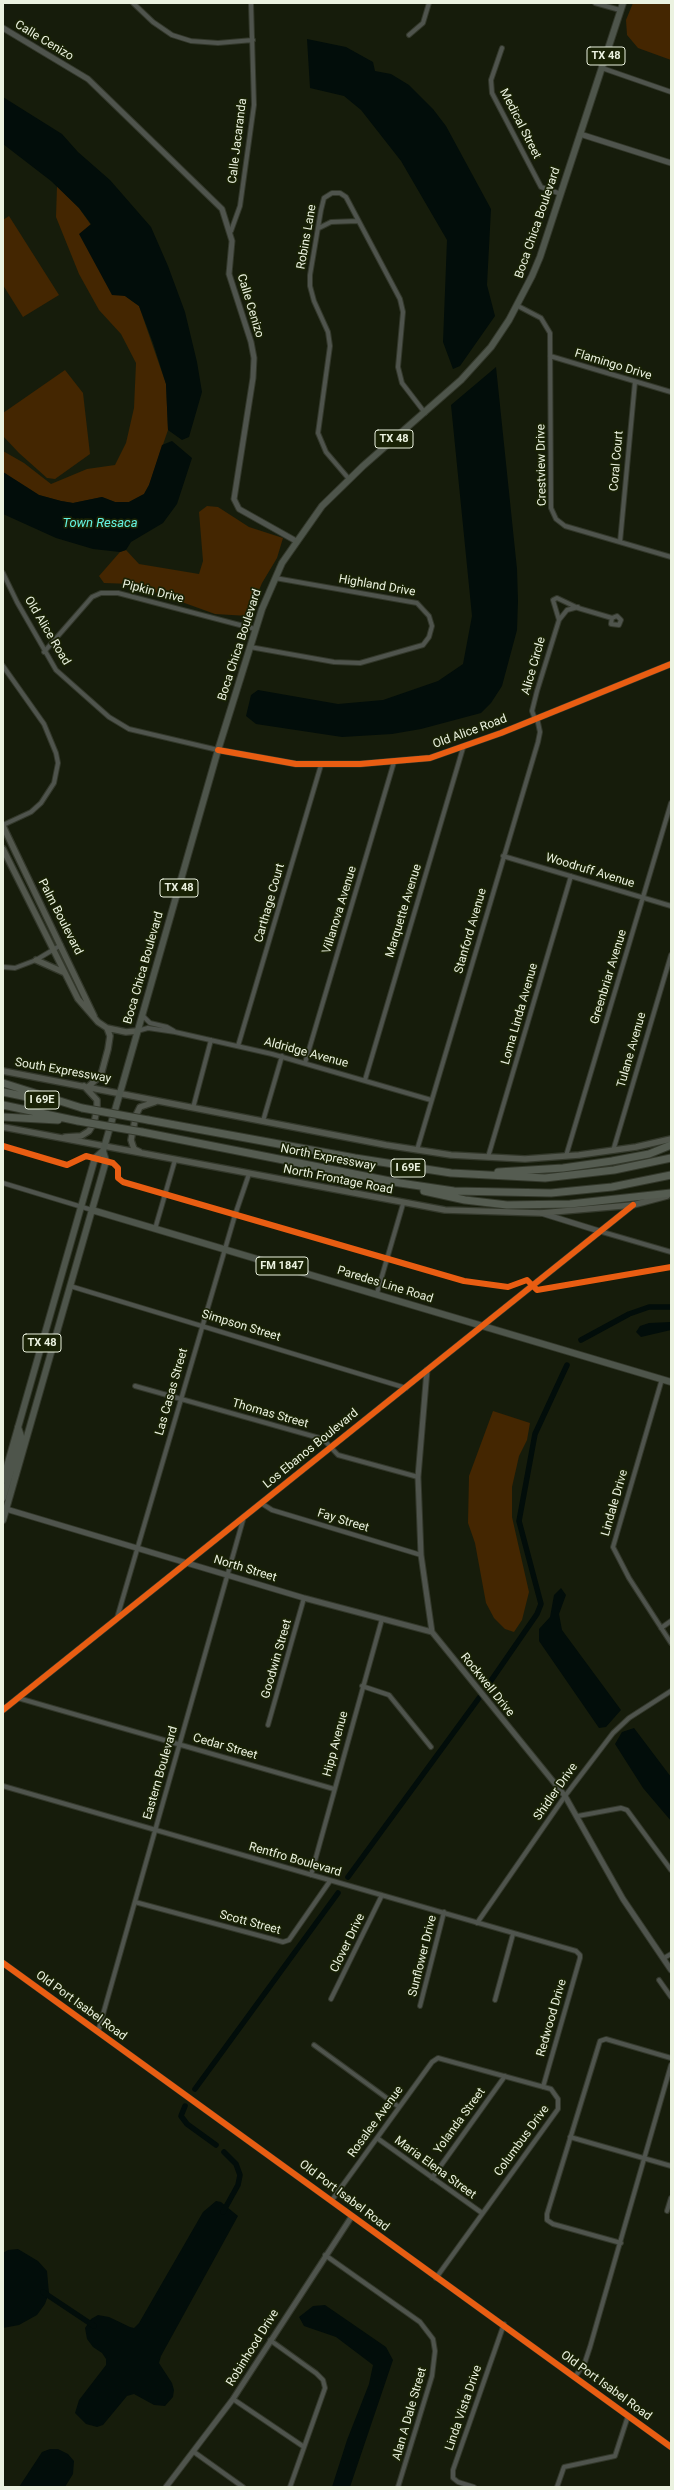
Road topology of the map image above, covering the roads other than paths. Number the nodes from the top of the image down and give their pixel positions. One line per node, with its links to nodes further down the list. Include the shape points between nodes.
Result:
1 (132, 3): 9 (street, via 172,35 191,41 218,43)
2 (251, 3): 9 (street, Calle Jacaranda)
3 (429, 3): 8 (street, via 423,23)
4 (595, 3): 6 (street)
5 (622, 3): 6 (main road, Boca Chica Boulevard / TX 48)
6 (620, 10): 11 (main road, Boca Chica Boulevard / TX 48)
7 (3, 28): 18 (street, Calle Cenizo, via 88,79 216,201)
8 (410, 35)
9 (253, 40): 18 (street, Calle Jacaranda, via 254,104 251,132 240,206)
10 (502, 48): 15 (street, Medical Street, via 491,80 492,93 541,188)
11 (602, 68): 12 (street); 13 (main road, Boca Chica Boulevard / TX 48)
12 (671, 92)
13 (580, 134): 14 (street); 15 (main road, Boca Chica Boulevard / TX 48)
14 (671, 163)
15 (561, 194): 19 (main road, Boca Chica Boulevard / TX 48, via 532,276)
16 (358, 221): 17 (street, via 331,222); 17 (street, Robins Lane, via 346,197 340,193 332,193 324,198); 23 (street, Robins Lane, via 400,299 403,312 397,352 398,367 402,383)
17 (319, 228): 24 (street, Robins Lane, via 310,286 328,332 330,356 318,433 326,452)
18 (231, 231): 25 (street, Calle Cenizo, via 233,253 229,274 254,358 234,499 239,509)
19 (518, 306): 20 (street, Crestview Drive, via 545,322 550,333); 23 (main road, Boca Chica Boulevard / TX 48, via 479,361)
20 (550, 356): 21 (street, Flamingo Drive); 26 (street, Crestview Drive, via 551,508 556,518 565,526)
21 (635, 382): 22 (street, Flamingo Drive); 26 (street, Coral Court)
22 (671, 392)
23 (425, 413): 24 (main road, Boca Chica Boulevard / TX 48)
24 (349, 479): 25 (main road, Boca Chica Boulevard / TX 48, via 322,506)
25 (296, 541): 29 (main road, Boca Chica Boulevard / TX 48)
26 (620, 542): 27 (street, Crestview Drive)
27 (671, 557)
28 (3, 573): 35 (street, Old Alice Road)
29 (275, 578): 33 (main road, Boca Chica Boulevard / TX 48); 34 (street, Highland Drive, via 417,603 429,616 432,626 429,637 423,645 360,663 334,662)
30 (578, 608): 31 (street); 32 (street, via 567,610); 32 (street, via 555,598 553,605)
31 (612, 618)
32 (559, 620): 38 (street, Alice Circle, via 532,711)
33 (255, 629): 34 (main road, Boca Chica Boulevard / TX 48); 35 (street, Pipkin Drive, via 118,593 101,593 92,597)
34 (250, 646): 40 (main road, Boca Chica Boulevard / TX 48)
35 (44, 652): 40 (street, Old Alice Road, via 56,670 117,724)
36 (671, 664): 38 (street, Old Alice Road)
37 (3, 666): 44 (street, via 44,724 58,763 54,783 41,803 30,812)
38 (536, 719): 39 (street, Old Alice Road); 46 (street, Stanford Avenue, via 540,732 538,742)
39 (463, 748): 41 (street, Old Alice Road, via 430,758); 66 (street, Marquette Avenue)
40 (218, 750): 42 (street, Old Alice Road, via 278,762); 56 (main road, Boca Chica Boulevard / TX 48)
41 (394, 762): 42 (street, Old Alice Road); 64 (street, Villanova Avenue)
42 (321, 765): 62 (street, Carthage Court)
43 (671, 803): 48 (street, Greenbriar Avenue)
44 (3, 826): 50 (main road, Palm Boulevard)
45 (3, 848): 51 (main road, Palm Boulevard)
46 (503, 856): 47 (street, Woodruff Avenue); 71 (street, Stanford Avenue)
47 (571, 876): 48 (street, Woodruff Avenue); 88 (street, Loma Linda Avenue)
48 (643, 898): 49 (street, Woodruff Avenue); 87 (street, Greenbriar Avenue)
49 (671, 906)
50 (61, 945): 51 (street); 57 (main road, Palm Boulevard)
51 (52, 950): 53 (street); 55 (main road, Palm Boulevard)
52 (671, 955): 85 (street, Tulane Avenue)
53 (36, 960): 54 (street, via 15,968); 55 (main road)
54 (3, 967)
55 (64, 972): 57 (main road, Palm Boulevard, via 78,999)
56 (142, 1015): 59 (main road, Boca Chica Boulevard / TX 48); 60 (street, Aldridge Avenue, via 150,1023 167,1027)
57 (96, 1020): 58 (main road, Palm Boulevard)
58 (107, 1028): 59 (main road, Palm Boulevard, via 126,1032); 68 (main road, via 110,1036 101,1074)
59 (137, 1031): 60 (street, Aldridge Avenue, via 148,1028); 70 (main road, Boca Chica Boulevard / TX 48)
60 (174, 1032): 61 (street, Aldridge Avenue)
61 (211, 1040): 62 (street, Aldridge Avenue); 75 (street)
62 (238, 1046): 63 (street, Aldridge Avenue)
63 (282, 1056): 64 (street, Aldridge Avenue); 78 (street)
64 (305, 1063): 66 (street, Aldridge Avenue)
65 (3, 1071): 68 (main road, South Expressway)
66 (365, 1080): 71 (street, Aldridge Avenue)
67 (3, 1083): 74 (highway)
68 (86, 1086): 70 (main road, South Expressway); 80 (main road, via 97,1100 98,1109 94,1123 89,1131 81,1136)
69 (3, 1092): 74 (highway, I 69E)
70 (120, 1093): 72 (main road, North Expressway); 83 (main road, Boca Chica Boulevard / TX 48)
71 (431, 1100): 84 (street, Stanford Avenue)
72 (161, 1102): 75 (main road, North Expressway); 86 (main road, via 143,1104 136,1115 131,1132 131,1145)
73 (3, 1105): 77 (highway, I 69E)
74 (82, 1108): 92 (highway, North Expressway / I 69E, bridge, via 354,1158)
75 (193, 1108): 78 (main road, North Expressway)
76 (3, 1117): 77 (highway)
77 (78, 1121): 91 (highway, North Expressway / I 69E, bridge)
78 (263, 1121): 84 (main road, North Expressway)
79 (3, 1127): 80 (main road, North Frontage Road)
80 (57, 1137): 83 (main road, North Frontage Road)
81 (671, 1139): 85 (main road, North Expressway)
82 (671, 1145): 92 (highway, via 649,1154 563,1168)
83 (104, 1149): 86 (main road, North Frontage Road); 99 (main road, Boca Chica Boulevard / TX 48, via 95,1158); 100 (main road, Boca Chica Boulevard / TX 48, via 106,1161)
84 (417, 1150): 88 (main road, North Expressway)
85 (613, 1151): 87 (main road, North Expressway)
86 (143, 1154): 90 (main road, North Frontage Road)
87 (566, 1156): 88 (main road, North Expressway)
88 (488, 1157)
89 (671, 1158): 92 (highway, North Expressway / I 69E, via 614,1170 545,1178)
90 (175, 1160): 93 (main road, North Frontage Road); 102 (street)
91 (348, 1173): 94 (highway, North Expressway / I 69E, via 454,1190 517,1194 612,1187); 96 (highway, via 465,1200 507,1205 570,1204)
92 (451, 1173)
93 (249, 1174): 97 (main road, North Frontage Road); 104 (street, Las Casas Street)
94 (671, 1175)
95 (3, 1183): 99 (street)
96 (671, 1194): 98 (main road, North Frontage Road)
97 (403, 1204): 101 (main road, North Frontage Road, via 445,1210); 107 (street)
98 (633, 1205): 101 (main road, North Frontage Road); 103 (street, Los Ebanos Boulevard)
99 (81, 1206): 100 (street); 116 (main road, Boca Chica Boulevard / TX 48)
100 (92, 1210): 102 (main road, Paredes Line Road / FM 1847); 106 (main road, Boca Chica Boulevard / TX 48)
101 (541, 1213): 103 (street)
102 (156, 1229): 104 (main road, Paredes Line Road / FM 1847)
103 (599, 1231): 105 (street); 109 (street, Los Ebanos Boulevard)
104 (226, 1250): 107 (main road, Paredes Line Road / FM 1847); 108 (street, Las Casas Street)
105 (671, 1252)
106 (70, 1286): 108 (street, Simpson Street); 122 (main road, Boca Chica Boulevard / TX 48)
107 (377, 1293): 109 (main road, Paredes Line Road / FM 1847)
108 (202, 1325): 114 (street, Simpson Street); 115 (street, Las Casas Street)
109 (481, 1326): 110 (street, Los Ebanos Boulevard); 111 (main road, Paredes Line Road / FM 1847)
110 (426, 1370): 114 (street, Los Ebanos Boulevard); 118 (street)
111 (662, 1379): 112 (main road, Paredes Line Road / FM 1847); 133 (street, Lindale Drive, via 613,1546 629,1578)
112 (671, 1382)
113 (134, 1386): 115 (street, Thomas Street)
114 (406, 1388): 117 (street, Los Ebanos Boulevard)
115 (180, 1399): 117 (street, Thomas Street, via 323,1439); 125 (street, Las Casas Street)
116 (18, 1427): 119 (main road, Boca Chica Boulevard / TX 48); 120 (main road, via 21,1436)
117 (331, 1447): 118 (street, Thomas Street, via 338,1455); 121 (street, Los Ebanos Boulevard)
118 (418, 1477): 126 (street)
119 (3, 1480)
120 (3, 1498)
121 (261, 1503): 124 (street, Los Ebanos Boulevard); 126 (street, Fay Street, via 272,1510)
122 (5, 1507): 123 (main road, Boca Chica Boulevard / TX 48); 125 (street, North Street)
123 (3, 1520)
124 (243, 1520): 127 (street, Los Ebanos Boulevard); 128 (street, Eastern Boulevard)
125 (137, 1548): 127 (street, North Street); 130 (street, Las Casas Street)
126 (421, 1555): 134 (street)
127 (187, 1562): 128 (street, North Street); 130 (street, Los Ebanos Boulevard)
128 (227, 1574): 129 (street, North Street); 141 (street, Eastern Boulevard)
129 (304, 1598): 131 (street, North Street); 140 (street, Goodwin Street)
130 (117, 1618): 138 (street, Los Ebanos Boulevard)
131 (382, 1619): 134 (street, North Street); 136 (street, Hipp Avenue)
132 (671, 1622): 133 (street)
133 (661, 1628): 135 (street, Lindale Drive)
134 (432, 1632): 145 (street, Rockwell Drive)
135 (671, 1643)
136 (362, 1686): 142 (street, via 389,1695); 144 (street, Hipp Avenue)
137 (671, 1691): 145 (street, Shidler Drive, via 620,1726)
138 (18, 1698): 139 (street, Los Ebanos Boulevard); 141 (street, Cedar Street)
139 (3, 1710)
140 (268, 1725)
141 (179, 1744): 144 (street, Cedar Street); 147 (street, Eastern Boulevard)
142 (431, 1747)
143 (3, 1786): 147 (street, Rentfro Boulevard)
144 (334, 1789): 149 (street, Hipp Avenue)
145 (565, 1796): 146 (street, Rockwell Drive); 154 (street, Shidler Drive)
146 (578, 1816): 148 (street, via 622,1808 627,1810); 158 (street, Rockwell Drive, via 623,1899)
147 (155, 1831): 149 (street, Rentfro Boulevard); 152 (street, Eastern Boulevard)
148 (671, 1870)
149 (311, 1874): 150 (street, Rentfro Boulevard)
150 (330, 1881): 151 (street, Rentfro Boulevard); 152 (street, Scott Street, via 289,1940 283,1942)
151 (382, 1895): 153 (street, Rentfro Boulevard); 163 (street, Clover Drive)
152 (135, 1902): 166 (street, Eastern Boulevard)
153 (444, 1912): 154 (street, Rentfro Boulevard); 165 (street, Sunflower Drive)
154 (477, 1923): 155 (street, Rentfro Boulevard)
155 (513, 1934): 157 (street, Rentfro Boulevard, via 576,1951); 164 (street)
156 (671, 1954): 158 (street)
157 (580, 1955): 172 (street, Redwood Drive)
158 (664, 1958): 160 (street, Rockwell Drive)
159 (3, 1963): 166 (street, Old Port Isabel Road)
160 (671, 1970)
161 (659, 1980): 162 (street)
162 (671, 1997)
163 (331, 1999)
164 (495, 2000)
165 (420, 2006)
166 (98, 2032): 180 (street, Old Port Isabel Road)
167 (314, 2046): 173 (street)
168 (438, 2058): 171 (street, Columbus Drive); 173 (street, Rosalee Avenue, via 432,2062)
169 (671, 2058): 174 (street, via 606,2039 600,2040)
170 (671, 2065): 176 (street)
171 (505, 2076): 172 (street, Columbus Drive); 178 (street, Yolanda Street)
172 (543, 2087): 182 (street, Columbus Drive, via 551,2089 558,2099 558,2109)
173 (399, 2107): 175 (street, Rosalee Avenue)
174 (570, 2137): 176 (street); 184 (street, via 547,2220 553,2224)
175 (377, 2138): 178 (street, Maria Elena Street); 180 (street, Rosalee Avenue)
176 (644, 2159): 177 (street); 184 (street)
177 (671, 2166)
178 (432, 2178): 182 (street, Maria Elena Street)
179 (671, 2198): 181 (street)
180 (332, 2200): 183 (street, Old Port Isabel Road)
181 (667, 2212)
182 (482, 2213): 186 (street, Columbus Drive)
183 (352, 2216): 185 (street, Robinhood Drive); 186 (street, Old Port Isabel Road)
184 (621, 2243): 189 (street, via 585,2362)
185 (325, 2254): 188 (street, Robinhood Drive); 198 (street, Alan A Dale Street, via 420,2322 433,2339 435,2351 432,2376)
186 (436, 2278): 187 (street, Old Port Isabel Road)
187 (504, 2324): 189 (street, Old Port Isabel Road); 199 (street, Linda Vista Drive, via 453,2470 454,2478 458,2482)
188 (269, 2340): 190 (street, Robinhood Drive); 192 (street, via 323,2380 323,2396)
189 (575, 2376): 191 (street, Old Port Isabel Road)
190 (233, 2399): 192 (street); 194 (street, Robinhood Drive)
191 (628, 2416): 193 (street, Old Port Isabel Road); 200 (street, via 615,2456 564,2467)
192 (304, 2447): 197 (street)
193 (671, 2447)
194 (194, 2452): 195 (street, Robinhood Drive); 196 (street)
195 (166, 2487)
196 (243, 2487)
197 (290, 2487)
198 (398, 2487)
199 (474, 2487)
200 (557, 2487)

